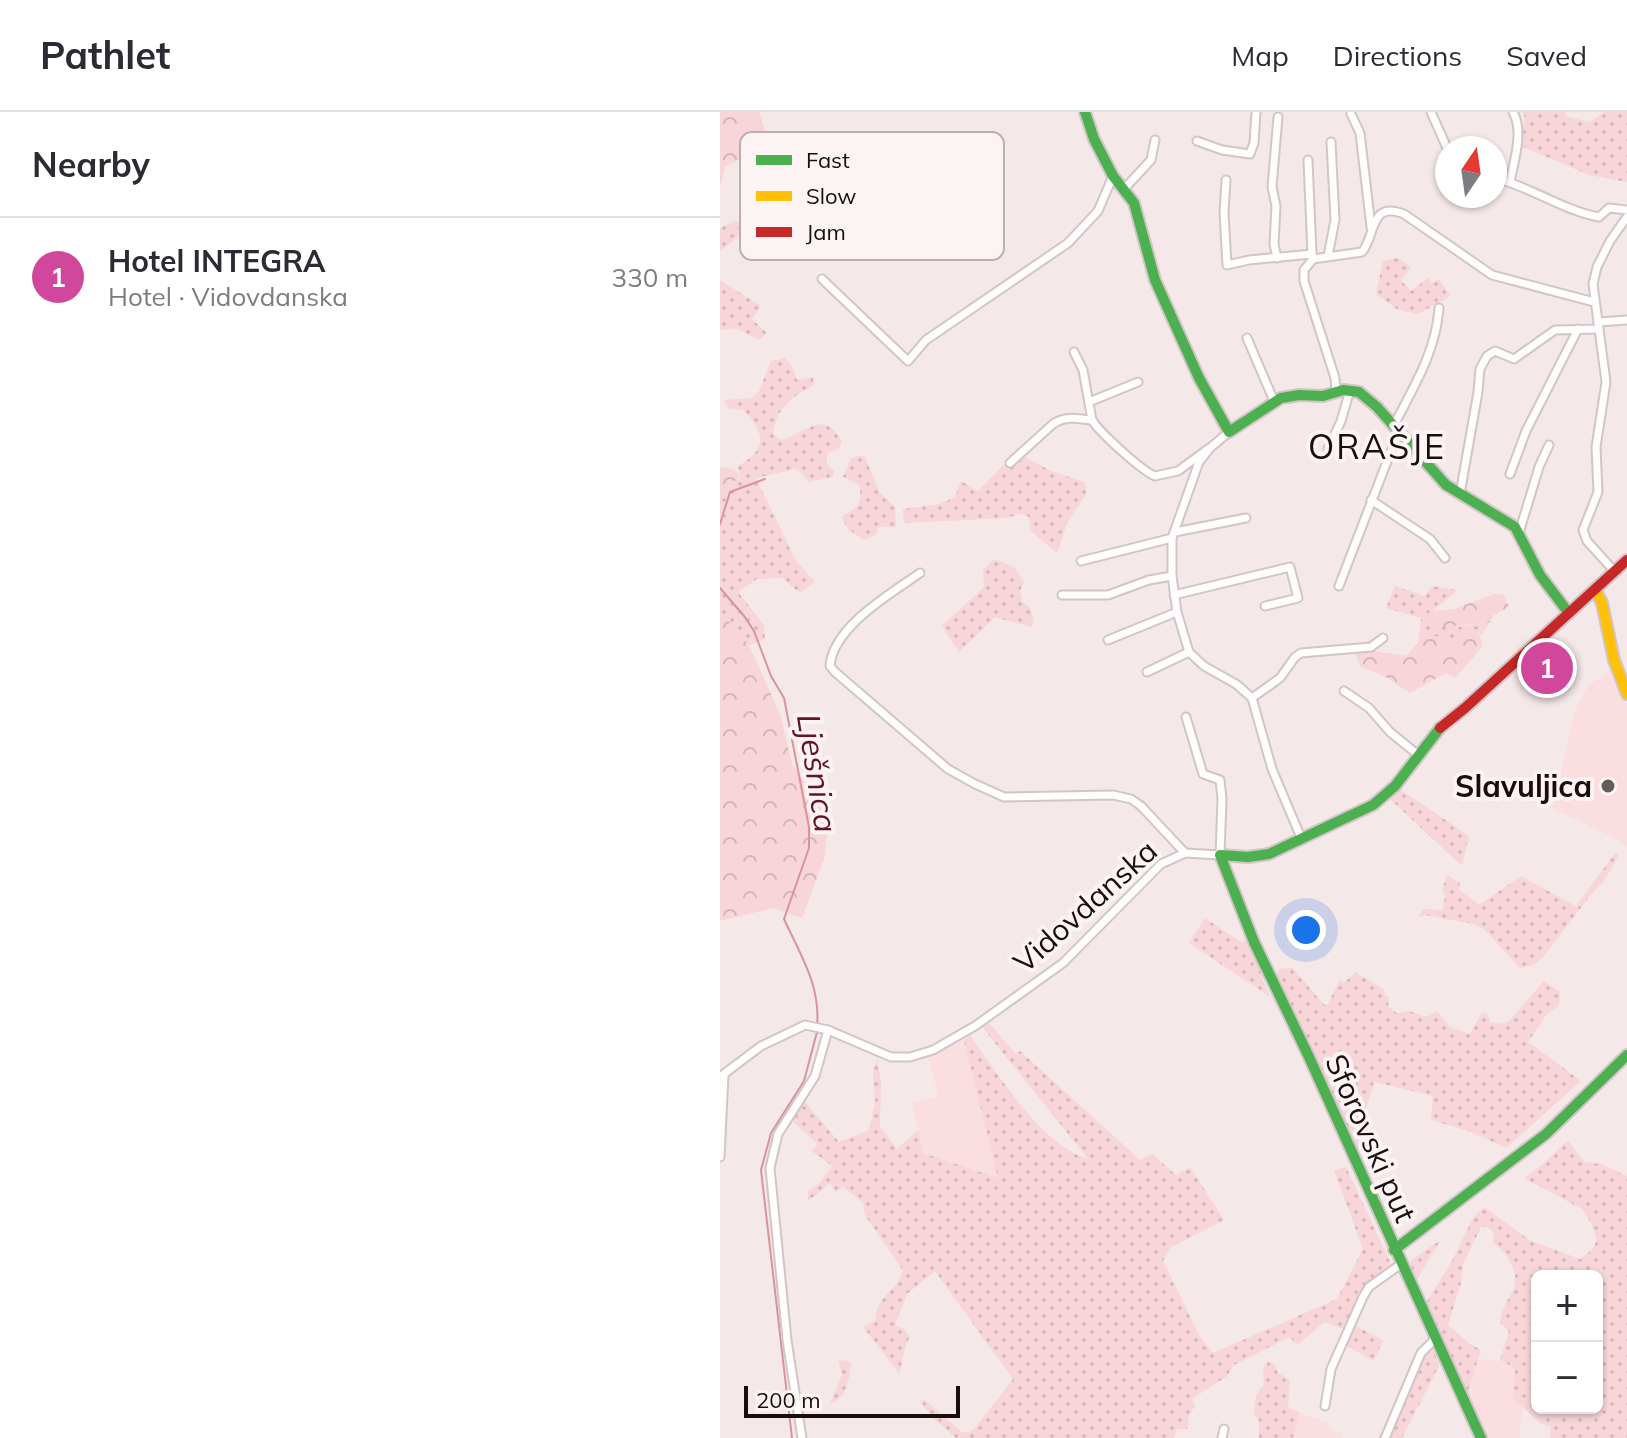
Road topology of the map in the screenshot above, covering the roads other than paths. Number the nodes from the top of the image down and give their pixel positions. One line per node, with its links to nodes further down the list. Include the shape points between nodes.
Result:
1 (1085, 112): 12 (street)
2 (1256, 112): 9 (street, via 1250,154)
3 (1431, 112): 7 (street)
4 (1513, 112): 15 (street, via 1517,120)
5 (1351, 114): 19 (street, via 1360,133)
6 (1278, 117): 22 (street, via 1272,187)
7 (1442, 136)
8 (1155, 140): 16 (street, via 1151,160)
9 (1197, 141)
10 (1331, 142): 20 (street, via 1335,220)
11 (1308, 160): 21 (street)
12 (1113, 176): 16 (street); 23 (street, via 1098,211 1068,243 926,340 908,361)
13 (1226, 180): 22 (street, via 1227,265)
14 (1507, 181): 15 (street)
15 (1510, 182): 17 (street, via 1580,213 1599,217 1609,208)
16 (1124, 189): 38 (street, via 1134,203 1155,280)
17 (1627, 210)
18 (1627, 217): 24 (street, via 1597,267)
19 (1371, 227): 20 (street, via 1362,252); 24 (street, via 1385,212 1400,212 1492,275)
20 (1328, 256): 21 (street)
21 (1312, 257): 22 (street); 33 (street, via 1303,274)
22 (1277, 258)
23 (822, 279)
24 (1594, 302): 27 (street)
25 (1439, 308): 37 (street, via 1435,340)
26 (1627, 320): 27 (street)
27 (1598, 325): 28 (street); 52 (street, via 1606,382 1596,447 1598,492 1583,530)
28 (1578, 329): 43 (street); 44 (street, via 1555,330 1516,359 1495,351 1487,356 1480,369)
29 (1247, 338): 34 (street)
30 (1074, 352): 35 (street)
31 (1138, 382): 35 (street)
32 (1350, 390): 33 (street); 37 (street, via 1368,397); 41 (street)
33 (1336, 391): 34 (street)
34 (1274, 401): 38 (street)
35 (1089, 402): 36 (street)
36 (1092, 420): 40 (street, via 1155,476 1178,471); 42 (street, via 1061,419)
37 (1396, 430): 44 (street); 45 (street)
38 (1229, 432): 40 (street)
39 (1549, 445): 47 (street)
40 (1210, 448): 48 (street, via 1199,462)
41 (1328, 449)
42 (1010, 463)
43 (1510, 474)
44 (1460, 494): 47 (street)
45 (1371, 500): 49 (street, via 1430,539); 55 (street)
46 (1246, 518): 48 (street)
47 (1519, 533): 61 (street, via 1540,575)
48 (1174, 535): 51 (street); 54 (street)
49 (1445, 558)
50 (1627, 560): 52 (street, Vidovdanska)
51 (1081, 561)
52 (1615, 572): 56 (street, Vidovdanska)
53 (920, 573): 73 (street, via 845,632 831,653 835,672 948,769 975,784 1004,797 1131,799)
54 (1172, 576): 57 (street, via 1108,595); 58 (street)
55 (1339, 586)
56 (1595, 589): 61 (street, Vidovdanska); 65 (street)
57 (1062, 595)
58 (1174, 595): 59 (street, via 1290,567 1298,598); 60 (street)
59 (1265, 606)
60 (1177, 612): 63 (street); 64 (street)
61 (1568, 612): 71 (street, Vidovdanska)
62 (1383, 638): 69 (street, via 1371,647 1301,653 1280,678)
63 (1108, 640)
64 (1189, 652): 66 (street); 69 (street)
65 (1622, 669): 68 (street)
66 (1147, 672)
67 (1344, 691): 71 (street)
68 (1627, 694)
69 (1252, 698): 72 (street, via 1272,769)
70 (1186, 717): 74 (street, via 1203,774 1220,780)
71 (1417, 754): 72 (street, Vidovdanska, via 1395,786 1373,805)
72 (1302, 840): 74 (street, Vidovdanska, via 1257,856)
73 (1185, 853): 74 (street, Vidovdanska); 75 (street, Vidovdanska, via 1155,869 1063,963 933,1050 891,1057)
74 (1220, 855): 79 (street, Sforovski put)
75 (825, 1029): 77 (street, Vidovdanska, via 805,1025 761,1046); 83 (street, via 815,1076 778,1134 770,1168)
76 (1627, 1055): 79 (street, via 1596,1090 1500,1171)
77 (722, 1076): 78 (street)
78 (720, 1157)
79 (1394, 1250): 80 (street, Sforovski put)
80 (1401, 1264): 81 (street, Sforovski put); 82 (street, via 1363,1297 1331,1369)
81 (1435, 1339): 84 (street, via 1421,1353); 85 (street, Sforovski put)
82 (1325, 1406)
83 (802, 1438)
84 (1385, 1438)
85 (1481, 1438)

